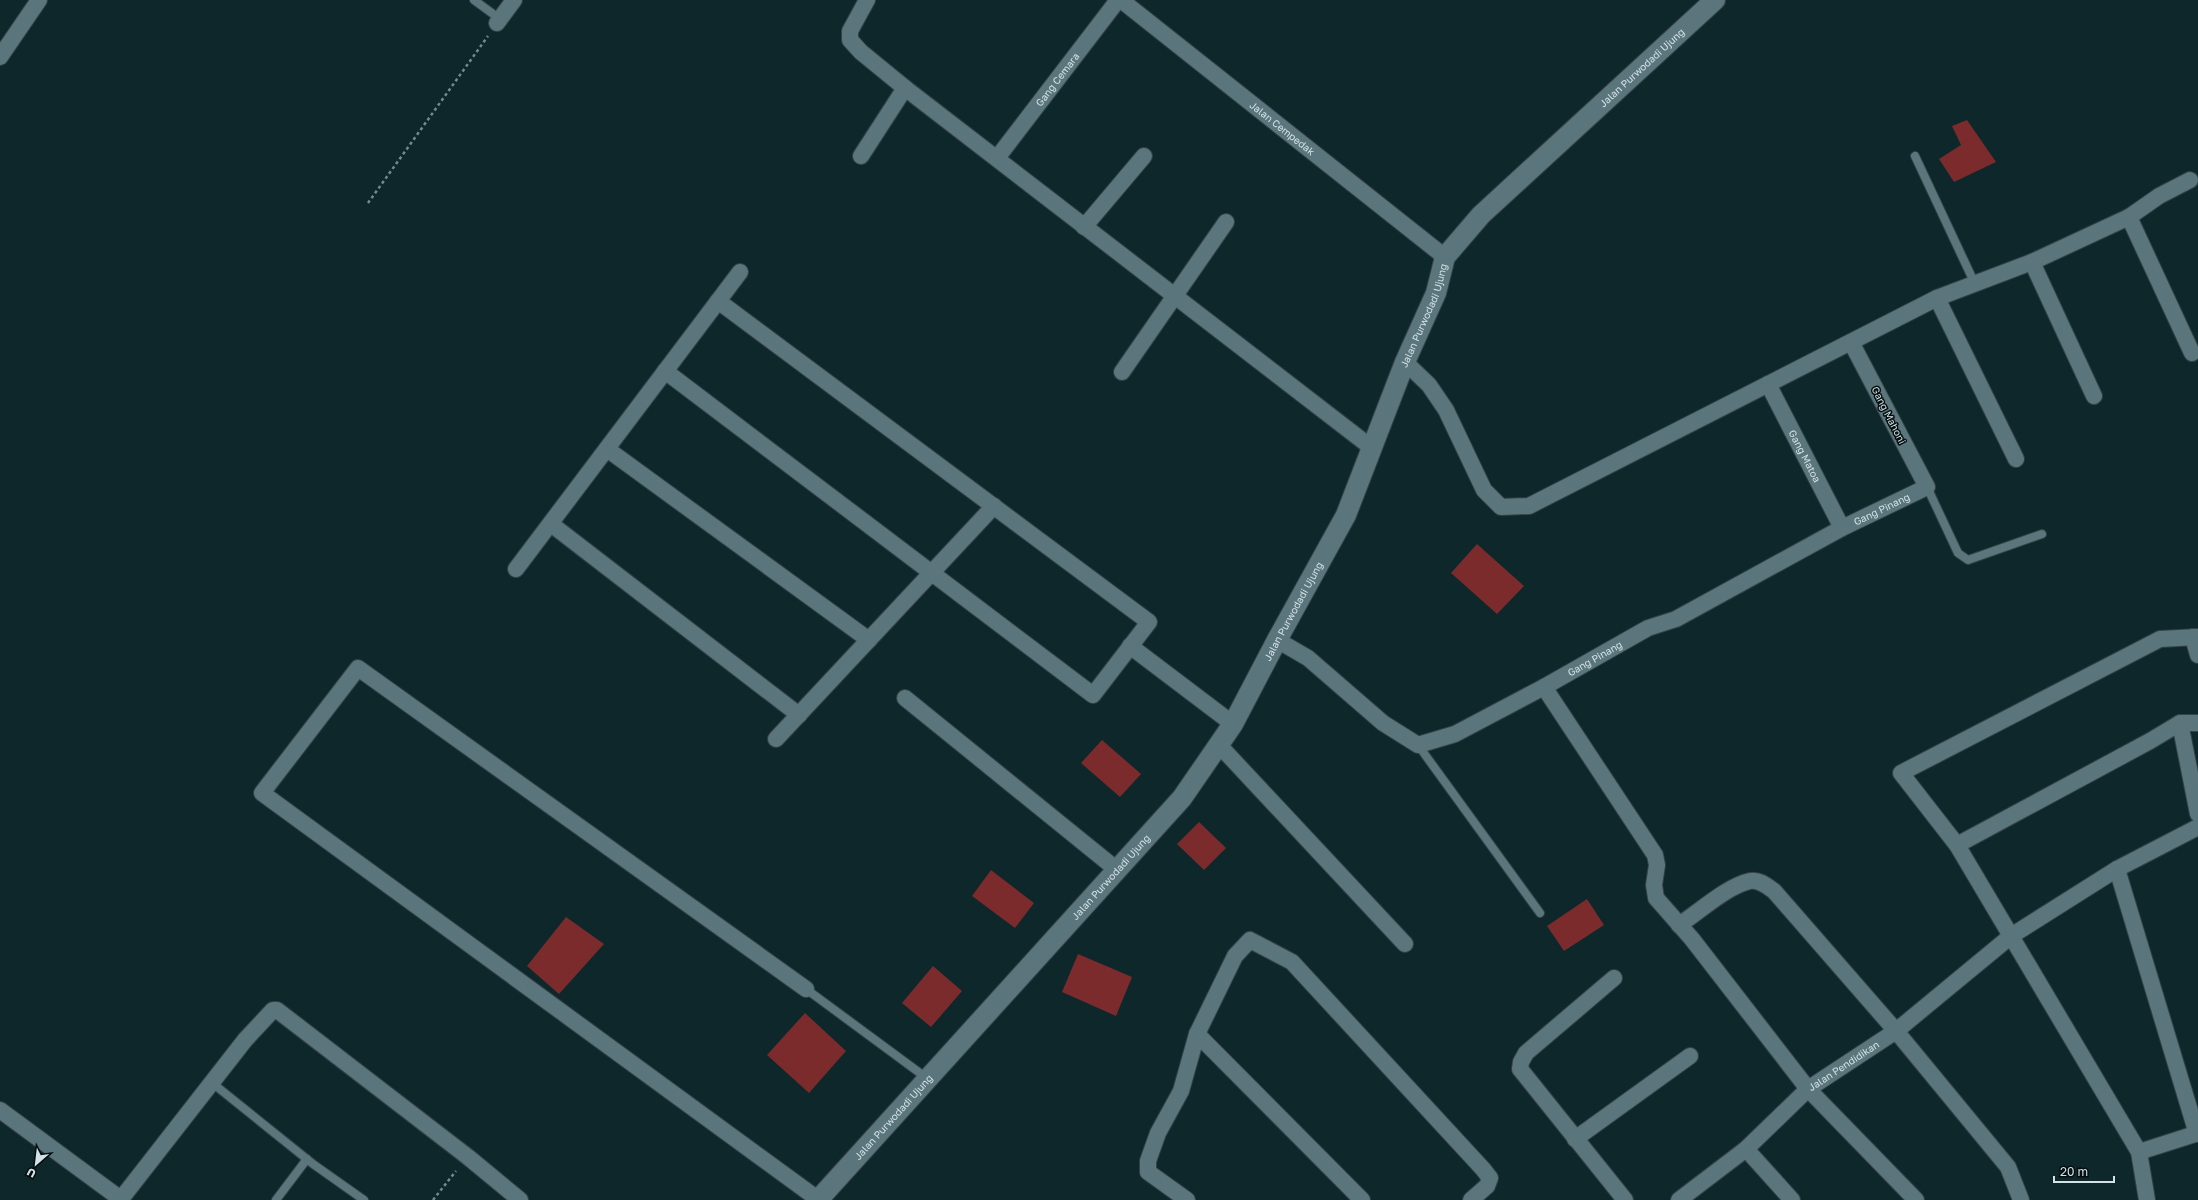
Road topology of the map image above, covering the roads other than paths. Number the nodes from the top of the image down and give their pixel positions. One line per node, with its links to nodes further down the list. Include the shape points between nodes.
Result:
1 (39, 0): 8 (street)
2 (474, 0): 7 (lane)
3 (514, 0): 7 (street)
4 (866, 0): 9 (street, via 850,30 850,40)
5 (1119, 0): 13 (street, Gang Cemara); 18 (street, Jalan Cempedak)
6 (1715, 0): 18 (street, Jalan Purwodadi Ujung, via 1481,214)
7 (499, 21)
8 (0, 56)
9 (905, 88): 10 (street); 13 (street)
10 (861, 156)
11 (1144, 156): 17 (street)
12 (1915, 156): 21 (lane)
13 (997, 158): 17 (street)
14 (2190, 180): 15 (street)
15 (2129, 216): 19 (street); 26 (street)
16 (1226, 222): 22 (street)
17 (1084, 227): 22 (street)
18 (1445, 257): 27 (street, Jalan Purwodadi Ujung, via 1436,292)
19 (2032, 262): 21 (street); 31 (street)
20 (740, 272): 24 (street)
21 (1975, 284): 23 (street)
22 (1174, 297): 29 (street); 32 (street)
23 (1937, 298): 25 (street); 34 (street)
24 (718, 301): 28 (street); 36 (street)
25 (1851, 342): 30 (street); 35 (street, Gang Mahoni)
26 (2192, 353)
27 (1405, 362): 30 (street, via 1429,385 1446,410 1484,490 1501,507 1529,506); 32 (street, Jalan Purwodadi Ujung)
28 (665, 371): 33 (street); 41 (street)
29 (1122, 372)
30 (1768, 384): 38 (street, Gang Matoa)
31 (2094, 396)
32 (1372, 448): 44 (street, Jalan Purwodadi Ujung, via 1346,515)
33 (606, 449): 37 (street); 43 (street)
34 (2016, 459)
35 (1926, 488): 38 (street, Gang Pinang); 39 (lane, via 1962,558 1968,560)
36 (994, 506): 41 (street); 45 (street, via 1148,622)
37 (551, 524): 40 (street); 49 (street)
38 (1842, 528): 47 (street, Gang Pinang, via 1676,619 1648,628)
39 (2042, 534)
40 (516, 569)
41 (932, 573): 43 (street); 45 (street, via 1093,695)
42 (2196, 637): 46 (street); 58 (street, via 2160,639 1901,773)
43 (869, 640): 49 (street)
44 (1277, 640): 52 (street, Jalan Purwodadi Ujung); 55 (street, via 1308,658 1383,723)
45 (1130, 646): 52 (street)
46 (2198, 655)
47 (1544, 687): 55 (street, Gang Pinang, via 1455,734); 62 (street, via 1655,856 1658,866 1654,886 1656,898)
48 (905, 698): 59 (street)
49 (799, 714): 53 (street)
50 (2180, 723): 51 (street); 56 (street); 58 (street)
51 (2198, 723)
52 (1233, 724): 54 (street, Jalan Purwodadi Ujung)
53 (776, 740)
54 (1219, 745): 59 (street, Jalan Purwodadi Ujung, via 1182,798); 64 (street)
55 (1418, 745): 61 (lane)
56 (2198, 814)
57 (2198, 827): 60 (street, Jalan Pendidikan)
58 (1957, 845): 63 (street)
59 (1116, 869): 70 (street, Jalan Purwodadi Ujung)
60 (2117, 869): 63 (street, Jalan Pendidikan); 74 (street)
61 (1540, 913)
62 (1679, 925): 67 (street, via 1728,890 1750,880 1761,882 1774,891); 72 (street)
63 (2011, 936): 67 (street, Jalan Pendidikan); 77 (street)
64 (1405, 944)
65 (1614, 978): 75 (street, via 1526,1052 1520,1062 1524,1076)
66 (806, 989): 70 (lane); 83 (street, via 358,668 262,793)
67 (1896, 1031): 72 (street, Jalan Pendidikan); 91 (street, via 2008,1167)
68 (1197, 1034): 84 (street, via 1181,1091 1158,1133 1148,1161 1148,1172); 85 (street); 86 (street, via 1235,956 1250,940 1292,962 1490,1178 1487,1186)
69 (1690, 1056): 75 (street)
70 (928, 1080): 83 (street, Jalan Purwodadi Ujung)
71 (211, 1082): 78 (lane); 79 (street); 82 (street, via 269,1011 276,1010 468,1156)
72 (1808, 1089): 76 (street, Jalan Pendidikan); 90 (street)
73 (0, 1110): 79 (street)
74 (2198, 1133): 77 (street)
75 (1575, 1139): 87 (street)
76 (1746, 1148): 88 (street, Jalan Pendidikan); 89 (street)
77 (2139, 1152): 92 (street)
78 (307, 1159): 80 (lane); 81 (lane)
79 (121, 1200)
80 (276, 1200)
81 (364, 1200)
82 (520, 1200)
83 (818, 1200)
84 (1187, 1200)
85 (1362, 1200)
86 (1471, 1200)
87 (1625, 1200)
88 (1679, 1200)
89 (1792, 1200)
90 (1916, 1200)
91 (2021, 1200)
92 (2147, 1200)

